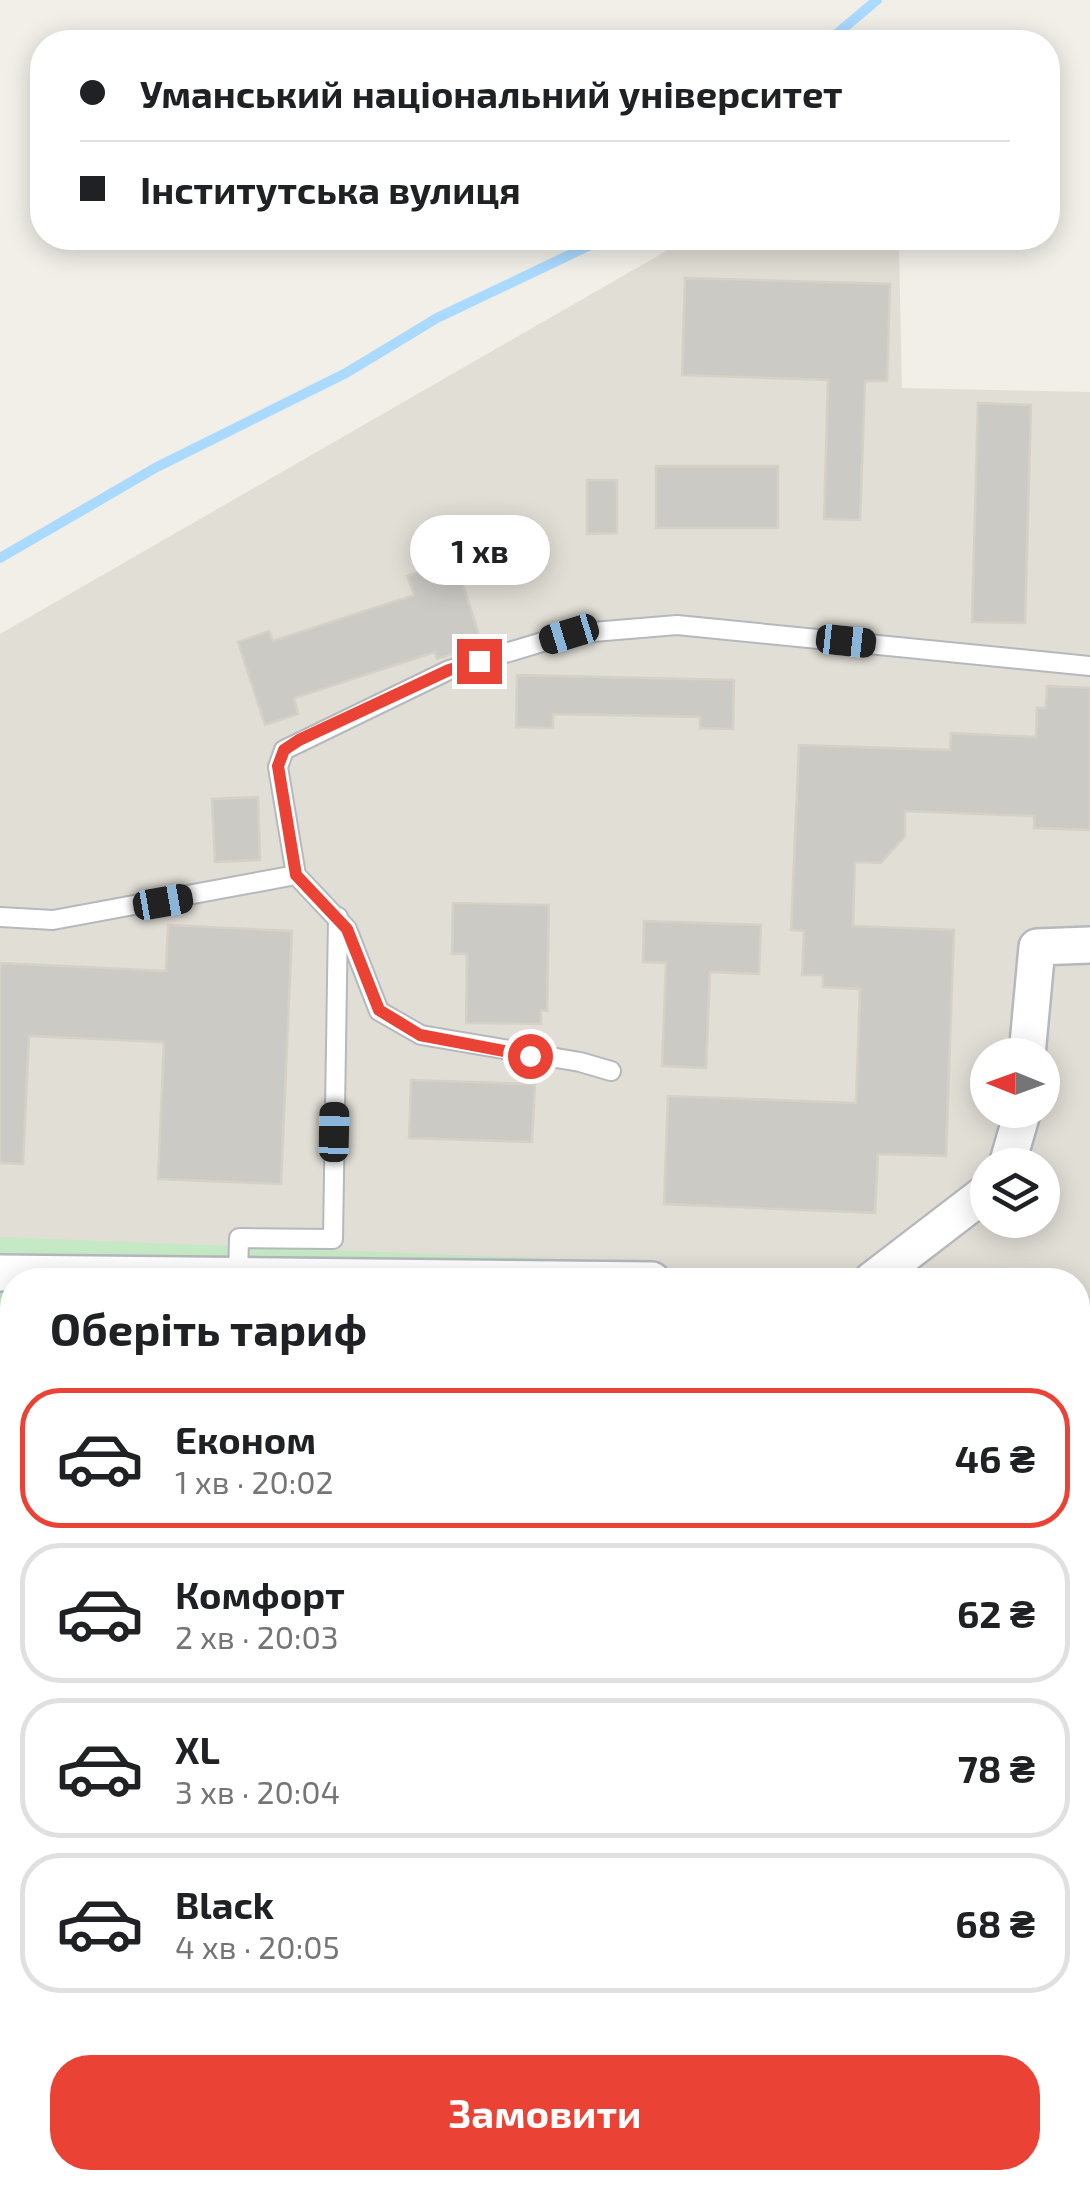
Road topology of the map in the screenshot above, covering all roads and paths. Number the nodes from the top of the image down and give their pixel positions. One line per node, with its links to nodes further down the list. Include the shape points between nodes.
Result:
1 (1090, 666): 2 (lane, via 678,625 569,634 449,670 284,750 278,766)
2 (296, 875): 3 (lane); 4 (lane, via 54,920)
3 (338, 916): 7 (lane, via 379,1010 397,1025); 9 (lane, via 332,1240 239,1238)
4 (0, 917)
5 (1090, 945): 6 (street, via 1036,947)
6 (1029, 1038)
7 (612, 1072)
8 (970, 1205): 10 (street)
9 (238, 1268)
10 (888, 1268)

